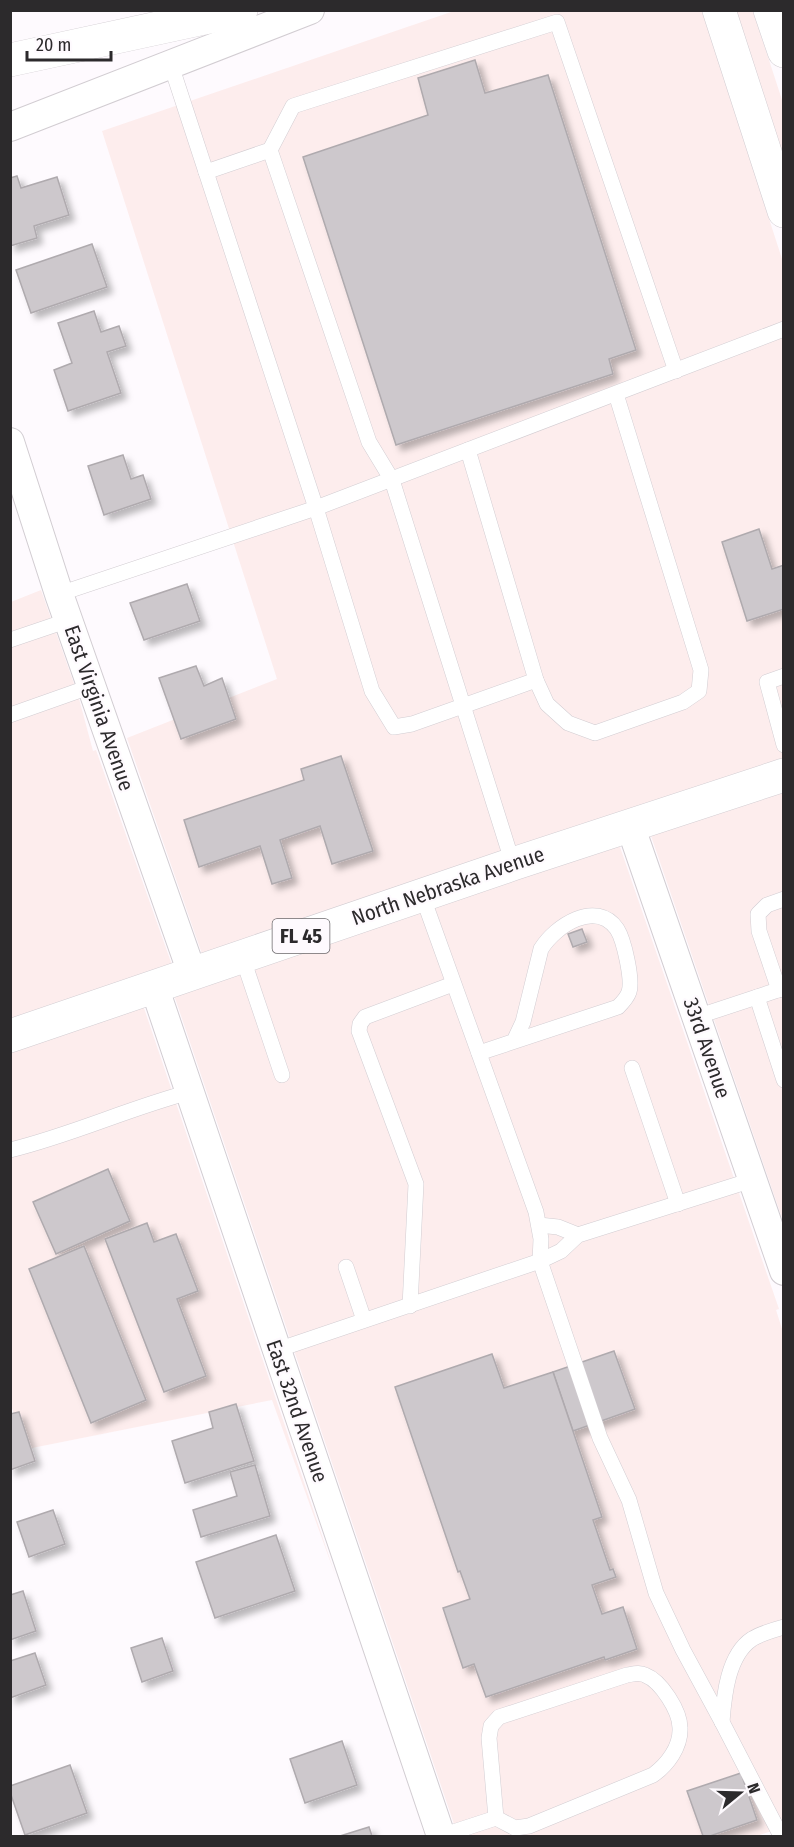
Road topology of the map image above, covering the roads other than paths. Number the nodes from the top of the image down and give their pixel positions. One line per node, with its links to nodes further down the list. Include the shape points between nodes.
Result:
1 (241, 10): 6 (main road)
2 (310, 10): 7 (street)
3 (719, 10): 11 (main road)
4 (770, 10): 5 (main road)
5 (783, 51)
6 (10, 60)
7 (171, 65): 8 (street); 10 (lane)
8 (10, 127)
9 (270, 150): 10 (lane); 13 (lane, via 293,106 557,22); 17 (lane, via 369,442)
10 (206, 172): 18 (lane)
11 (783, 212)
12 (783, 329): 13 (lane)
13 (676, 371): 14 (lane)
14 (616, 394): 16 (lane); 23 (lane, via 701,670 699,691 683,702 595,733 568,723 547,704)
15 (10, 442): 19 (street, East Virginia Avenue)
16 (468, 450): 17 (lane); 23 (lane)
17 (392, 480): 18 (lane); 25 (lane)
18 (316, 508): 19 (lane); 25 (lane, via 372,691 393,727)
19 (59, 594): 20 (street, East Virginia Avenue)
20 (69, 620): 21 (lane); 24 (street, East Virginia Avenue)
21 (10, 640)
22 (783, 676): 27 (lane, via 767,682)
23 (536, 680): 25 (lane)
24 (92, 686): 26 (lane); 34 (street, East Virginia Avenue)
25 (464, 706): 30 (lane)
26 (10, 715)
27 (783, 744)
28 (783, 775): 29 (main road, North Nebraska Avenue / FL 45)
29 (630, 825): 30 (main road, North Nebraska Avenue / FL 45); 39 (street, 33rd Avenue)
30 (513, 864): 31 (main road, North Nebraska Avenue / FL 45)
31 (422, 895): 33 (main road, North Nebraska Avenue / FL 45); 35 (lane)
32 (783, 899): 37 (lane, via 767,905 758,914 759,931)
33 (242, 956): 34 (main road, North Nebraska Avenue / FL 45); 44 (lane)
34 (192, 973): 36 (main road, North Nebraska Avenue / FL 45)
35 (453, 984): 42 (lane); 55 (lane, via 365,1017 359,1031 416,1184)
36 (154, 986): 40 (main road, North Nebraska Avenue / FL 45); 46 (street, East 32nd Avenue)
37 (781, 989): 38 (lane)
38 (757, 997): 39 (lane); 45 (lane)
39 (696, 1017): 48 (street, 33rd Avenue)
40 (10, 1036)
41 (514, 1041): 41 (lane, via 618,1006 625,1000 630,982 617,928 591,916 569,922 552,934 541,949 523,1022); 42 (lane)
42 (479, 1053): 50 (lane)
43 (633, 1068): 49 (lane)
44 (282, 1075)
45 (783, 1080)
46 (190, 1092): 47 (lane); 57 (street, East 32nd Avenue)
47 (10, 1150)
48 (752, 1180): 49 (lane); 54 (street, 33rd Avenue)
49 (678, 1204): 51 (lane)
50 (539, 1226): 51 (lane); 52 (lane)
51 (578, 1234): 52 (lane, via 561,1251)
52 (540, 1261): 55 (lane); 59 (lane, via 600,1438 629,1500 656,1593)
53 (346, 1267): 56 (lane)
54 (783, 1268)
55 (410, 1306): 56 (lane)
56 (364, 1320): 57 (lane)
57 (277, 1350): 61 (street, East 32nd Avenue)
58 (783, 1627): 59 (lane, via 752,1639 736,1658)
59 (722, 1722): 62 (lane)
60 (496, 1818): 60 (lane, via 514,1828 529,1826 665,1767 674,1753 681,1728 656,1680 643,1673 627,1675 499,1718 491,1726 489,1737); 61 (lane)
61 (441, 1836)
62 (781, 1836)

